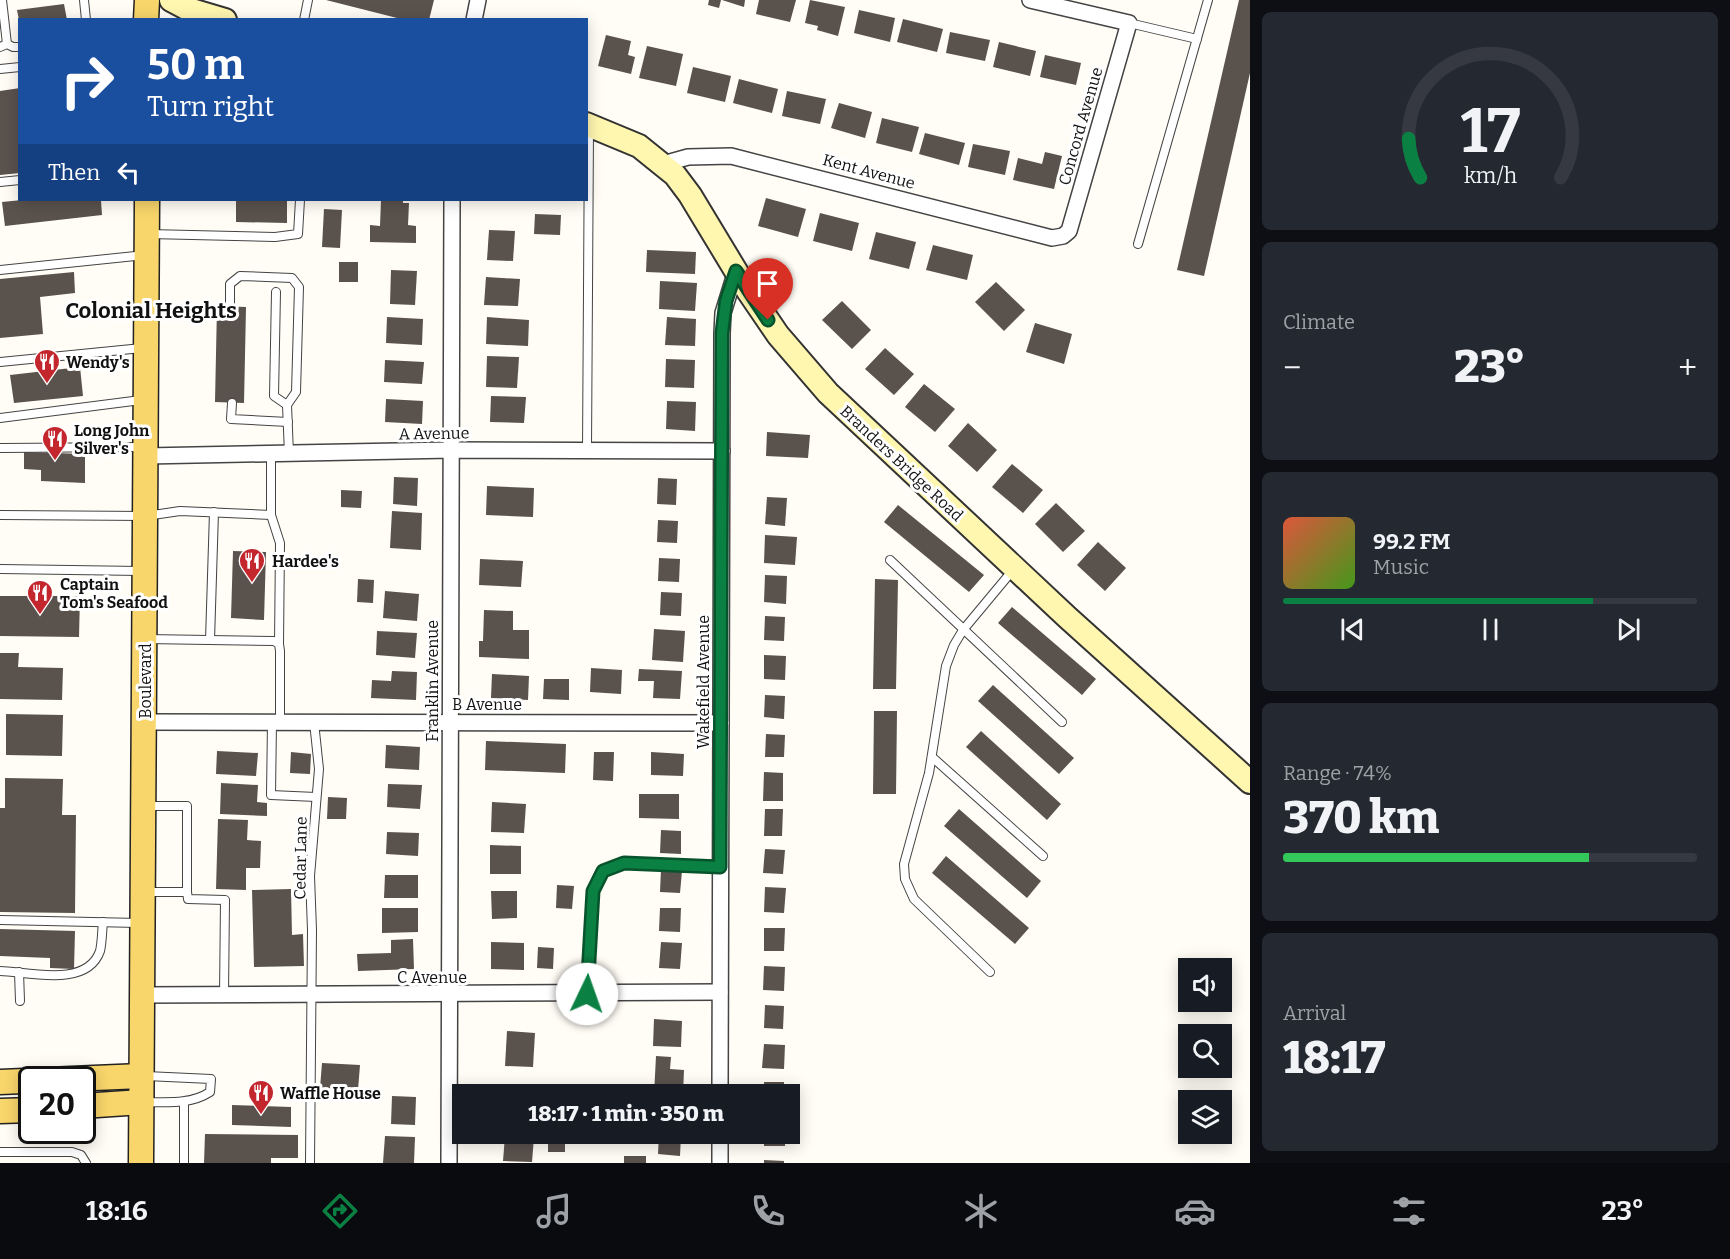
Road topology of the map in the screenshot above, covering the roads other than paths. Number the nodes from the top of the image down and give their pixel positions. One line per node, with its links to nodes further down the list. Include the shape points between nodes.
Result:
1 (2, 0): 16 (lane)
2 (84, 0): 9 (lane)
3 (147, 0): 10 (main road)
4 (171, 0): 11 (street)
5 (308, 0): 12 (lane)
6 (478, 0): 13 (street)
7 (1030, 0): 14 (street)
8 (1208, 0): 15 (lane)
9 (86, 18)
10 (147, 18)
11 (218, 18)
12 (304, 18)
13 (474, 18)
14 (1129, 23): 15 (lane); 27 (street, Concord Avenue, via 1069,231)
15 (1197, 39): 29 (lane)
16 (4, 45)
17 (18, 67): 18 (lane)
18 (0, 69)
19 (588, 124): 20 (street, Branders Bridge Road, via 639,146)
20 (663, 164): 27 (street, Kent Avenue, via 688,157 731,156 1052,238); 31 (street, Branders Bridge Road, via 690,195)
21 (18, 180): 22 (lane)
22 (0, 182)
23 (147, 201): 28 (main road, Boulevard)
24 (300, 201): 28 (lane, via 298,234)
25 (452, 201): 42 (street, Franklin Avenue)
26 (588, 201): 43 (lane)
27 (1063, 236)
28 (147, 244): 30 (lane); 34 (main road, Boulevard)
29 (1138, 244)
30 (0, 270)
31 (736, 271): 44 (street, Wakefield Avenue, via 723,313); 53 (street, Branders Bridge Road, via 778,335 828,393)
32 (276, 292): 38 (lane, via 274,396)
33 (230, 306): 38 (lane, via 230,284 240,276 292,278 299,287 296,392)
34 (146, 348): 35 (lane); 36 (main road, Boulevard)
35 (0, 362)
36 (146, 400): 39 (lane); 45 (main road, Boulevard)
37 (232, 403): 40 (lane, via 231,419)
38 (287, 405): 40 (lane)
39 (0, 418)
40 (288, 422): 47 (lane)
41 (0, 448): 45 (lane)
42 (451, 450): 43 (street, A Avenue); 47 (street, A Avenue); 63 (street, Franklin Avenue)
43 (587, 450): 44 (street, A Avenue)
44 (722, 451): 65 (street, Wakefield Avenue)
45 (146, 452): 46 (street, A Avenue); 51 (main road, Boulevard)
46 (271, 454): 47 (street, A Avenue); 50 (lane)
47 (289, 454)
48 (214, 512): 50 (lane); 51 (lane); 58 (lane)
49 (0, 515): 51 (lane)
50 (270, 515): 59 (lane, via 280,543)
51 (146, 516): 55 (main road, Boulevard)
52 (890, 560): 56 (lane)
53 (1015, 567): 56 (lane); 67 (street, Branders Bridge Road)
54 (0, 569): 55 (lane)
55 (145, 571): 57 (main road, Boulevard)
56 (963, 630): 64 (lane); 66 (lane, via 946,666)
57 (145, 639): 58 (lane); 60 (main road, Boulevard)
58 (210, 640): 59 (lane)
59 (279, 644): 61 (lane)
60 (145, 722): 61 (street, B Avenue); 69 (main road, Boulevard)
61 (276, 722): 62 (street, B Avenue); 68 (lane, via 271,795)
62 (314, 722): 63 (street, B Avenue); 68 (lane, Cedar Lane, via 319,752)
63 (450, 722): 65 (street, B Avenue); 85 (street, Franklin Avenue)
64 (1062, 722)
65 (721, 723): 71 (street, Wakefield Avenue)
66 (932, 757): 70 (lane); 79 (lane, via 904,864 905,879 914,899)
67 (1250, 782)
68 (316, 797): 83 (lane, Cedar Lane, via 310,876)
69 (144, 806): 72 (main road, Boulevard); 73 (lane, via 188,806)
70 (1043, 856)
71 (720, 867): 80 (street, Wakefield Avenue); 84 (lane, via 624,863 603,871 593,891)
72 (144, 892): 73 (lane); 76 (main road, Boulevard)
73 (187, 892): 82 (lane, via 188,899 225,900)
74 (0, 920): 75 (lane)
75 (103, 922): 76 (lane); 78 (lane, via 99,952 88,968 74,975)
76 (144, 923): 81 (main road, Boulevard)
77 (0, 971): 78 (lane)
78 (19, 972): 86 (lane)
79 (990, 972)
80 (720, 992): 84 (street, C Avenue); 89 (street, Wakefield Avenue)
81 (143, 994): 82 (street, C Avenue); 87 (main road, Boulevard)
82 (224, 994): 83 (street, C Avenue)
83 (311, 994): 85 (street, C Avenue); 100 (lane, Cedar Lane)
84 (587, 994): 85 (street, C Avenue)
85 (451, 995): 101 (street, Franklin Avenue)
86 (21, 1001)
87 (141, 1076): 88 (main road); 90 (main road, Boulevard); 91 (lane, via 211,1079 210,1092)
88 (0, 1082)
89 (720, 1084)
90 (142, 1102): 91 (lane); 92 (main road); 98 (main road, Boulevard)
91 (184, 1102): 99 (lane)
92 (96, 1105)
93 (18, 1110): 94 (main road)
94 (0, 1111)
95 (720, 1144): 102 (street)
96 (0, 1152): 97 (lane, via 72,1152 81,1155)
97 (86, 1163)
98 (141, 1163)
99 (184, 1163)
100 (310, 1163)
101 (449, 1163)
102 (720, 1163)

